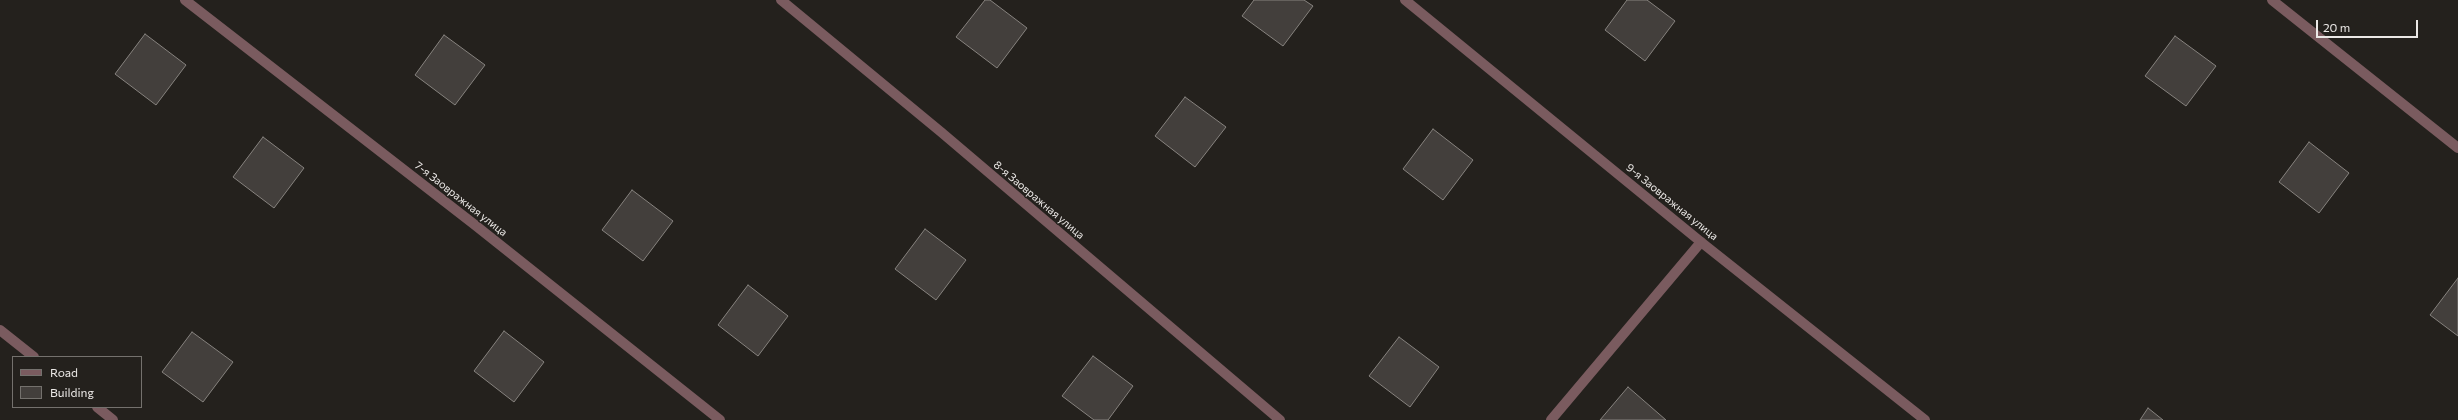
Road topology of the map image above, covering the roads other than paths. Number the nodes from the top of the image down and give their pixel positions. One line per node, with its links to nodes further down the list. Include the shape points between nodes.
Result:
1 (185, 0): 11 (street, 7-я Заовражная улица, via 475,225)
2 (781, 0): 12 (street, 8-я Заовражная улица, via 941,132)
3 (1405, 0): 6 (street, 9-я Заовражная улица)
4 (2272, 0): 5 (street)
5 (2458, 148)
6 (1701, 242): 13 (street); 14 (street, 9-я Заовражная улица)
7 (0, 330): 8 (street)
8 (33, 356)
9 (97, 408): 10 (street)
10 (113, 420)
11 (720, 420)
12 (1280, 420)
13 (1551, 420)
14 (1925, 420)

